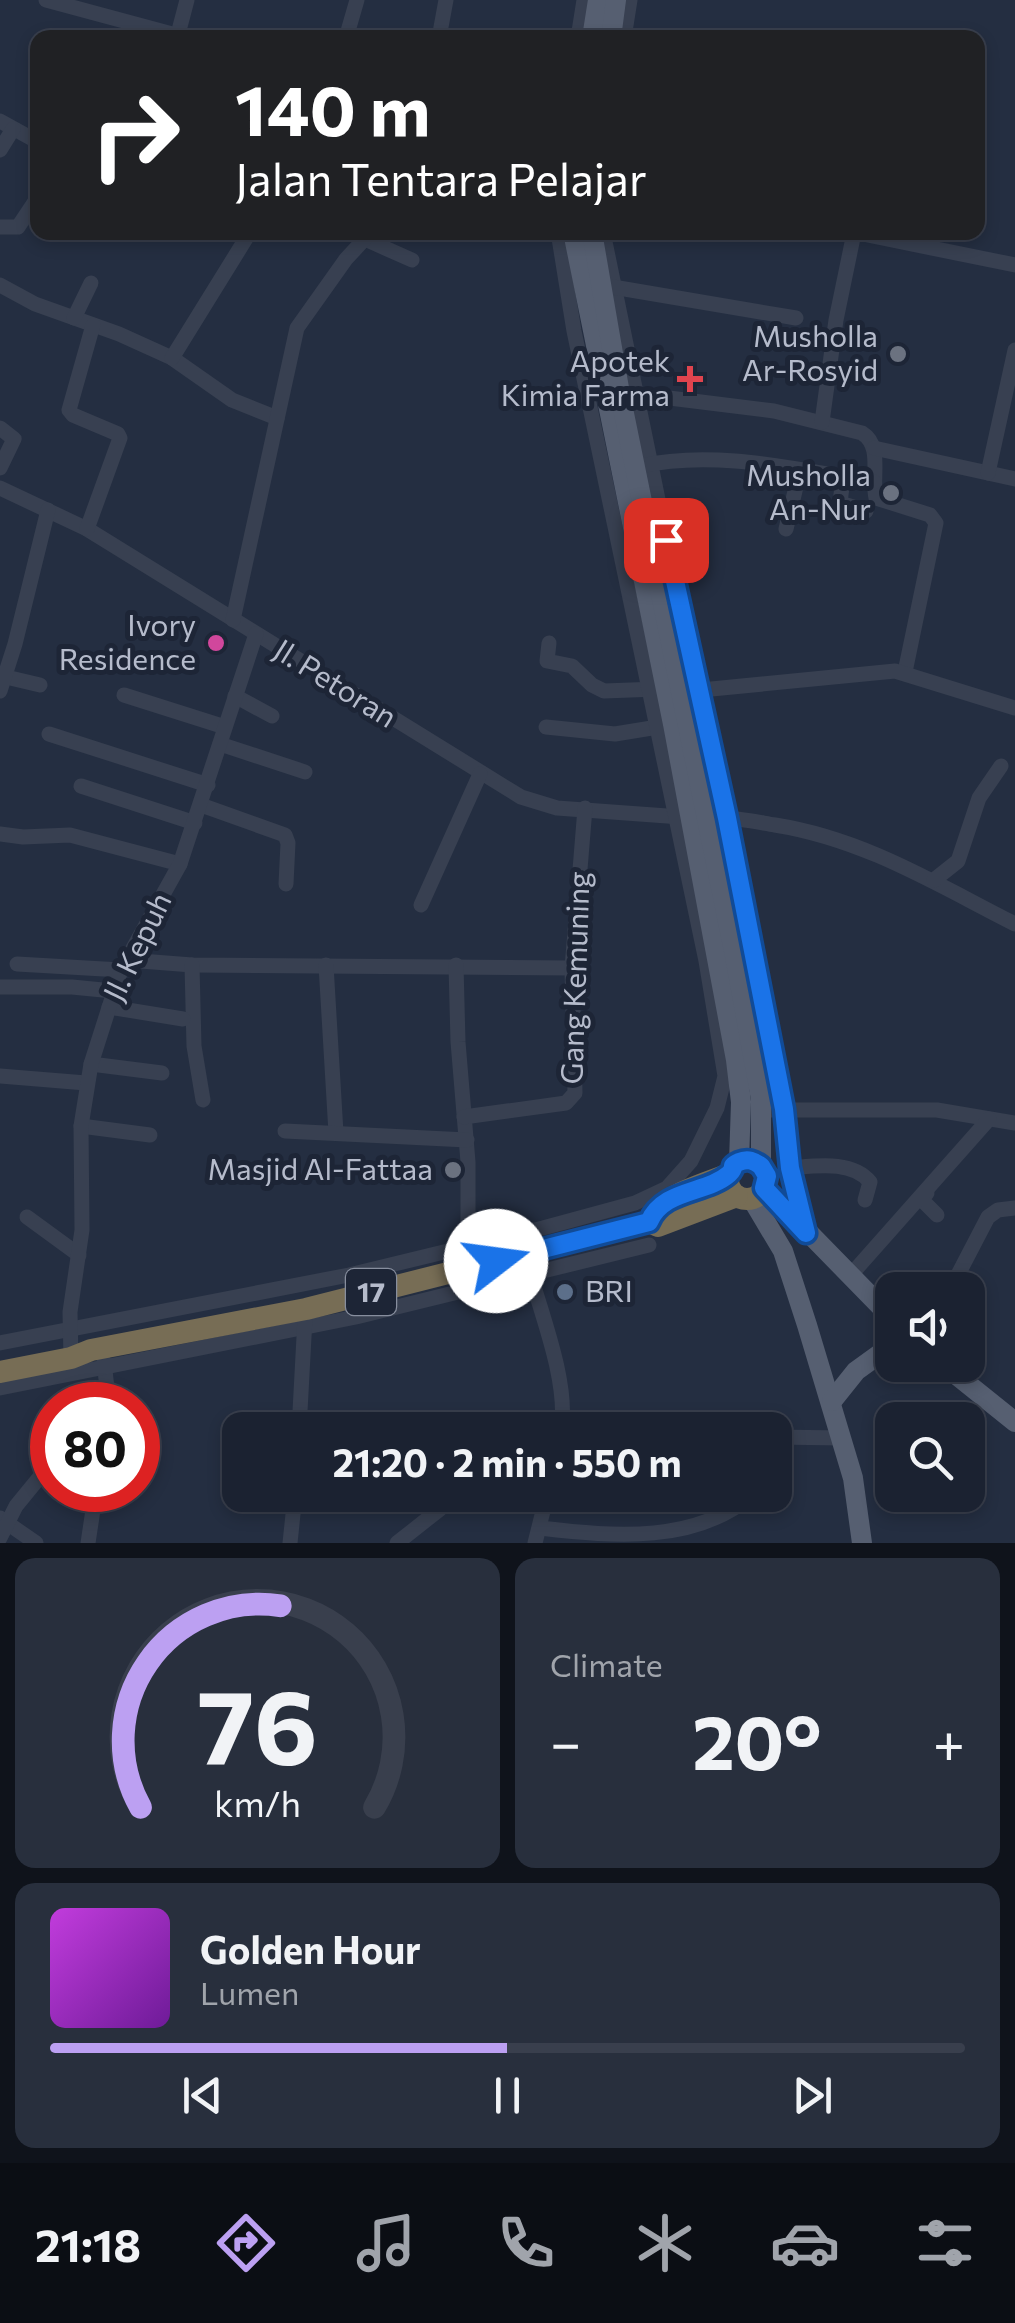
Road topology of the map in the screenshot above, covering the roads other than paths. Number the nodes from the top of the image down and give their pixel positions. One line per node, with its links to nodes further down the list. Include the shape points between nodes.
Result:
1 (46, 0): 9 (street)
2 (187, 0): 10 (street)
3 (357, 0): 11 (street)
4 (446, 0): 12 (street)
5 (584, 0): 13 (street)
6 (598, 0): 14 (main road)
7 (616, 0): 15 (main road)
8 (630, 0): 16 (street)
9 (155, 30)
10 (181, 30)
11 (348, 30)
12 (440, 30)
13 (579, 30)
14 (593, 30)
15 (611, 30)
16 (625, 30)
17 (6, 125): 18 (street); 19 (street)
18 (30, 138)
19 (0, 150)
20 (30, 209): 21 (street, via 18,227)
21 (0, 227)
22 (245, 240): 40 (street)
23 (365, 240): 42 (street, via 299,322)
24 (376, 240): 31 (street)
25 (559, 240): 64 (street, via 574,331)
26 (575, 240): 64 (main road)
27 (594, 240): 35 (main road)
28 (604, 240): 35 (street)
29 (852, 240): 43 (street)
30 (888, 240): 32 (street)
31 (412, 260)
32 (1015, 265)
33 (90, 283): 36 (street)
34 (0, 286): 36 (street)
35 (606, 289): 37 (street); 41 (main road)
36 (74, 318): 38 (street)
37 (796, 318)
38 (93, 324): 40 (street); 57 (street, via 69,410 120,438)
39 (1015, 350): 49 (street)
40 (172, 358): 42 (street, via 232,400)
41 (627, 393): 43 (street); 46 (main road)
42 (277, 418): 58 (street)
43 (822, 422): 45 (street, via 866,435)
44 (0, 428): 47 (street, via 14,439)
45 (874, 448): 49 (street); 52 (street)
46 (643, 466): 48 (street, via 730,461); 64 (main road)
47 (0, 468)
48 (800, 470): 50 (street); 56 (street)
49 (988, 473): 51 (street)
50 (843, 478): 52 (street); 55 (street, via 840,504)
51 (1015, 479)
52 (874, 482): 61 (street, via 878,501 930,515 936,524)
53 (0, 488): 54 (street, Jl. Petoran)
54 (48, 510): 57 (street, Jl. Petoran); 62 (street)
55 (866, 511)
56 (786, 529)
57 (87, 530): 58 (street, Jl. Petoran)
58 (233, 620): 59 (street, Jl. Petoran)
59 (256, 634): 66 (street, Jl. Kepuh); 76 (street, Jl. Petoran)
60 (549, 643): 64 (street, via 547,661 572,666 598,689)
61 (905, 672): 64 (street); 67 (street)
62 (3, 684): 63 (street)
63 (40, 684)
64 (674, 690): 69 (main road); 81 (main road)
65 (124, 695): 70 (street)
66 (235, 696): 68 (street); 70 (street, Jl. Kepuh)
67 (1015, 708)
68 (272, 716)
69 (665, 726): 71 (street, via 614,734); 81 (main road)
70 (225, 727): 73 (street, Jl. Kepuh)
71 (546, 727)
72 (49, 734): 78 (street)
73 (220, 744): 75 (street); 78 (street, Jl. Kepuh)
74 (1002, 766): 85 (street, via 979,798 958,861)
75 (305, 772)
76 (480, 774): 80 (street, Jl. Petoran, via 522,797); 87 (street)
77 (81, 786): 82 (street)
78 (208, 786): 79 (street, Jl. Kepuh)
79 (202, 805): 82 (street, Jl. Kepuh); 86 (street, via 286,836)
80 (585, 808): 81 (street, Jl. Petoran); 94 (street, Gang Kemuning)
81 (700, 818): 85 (street, Jl. Petoran, via 824,834); 97 (main road); 104 (street); 105 (main road)
82 (195, 823): 84 (street, Jl. Kepuh)
83 (0, 834): 84 (street, via 70,835)
84 (180, 864): 90 (street, Jl. Kepuh)
85 (934, 880): 88 (street, Jl. Petoran)
86 (286, 884)
87 (420, 905)
88 (1015, 924)
89 (18, 964): 90 (street)
90 (124, 965): 93 (street); 96 (street, Jl. Kepuh)
91 (326, 965): 92 (street); 93 (street); 111 (street)
92 (456, 965): 94 (street); 106 (street)
93 (192, 966): 103 (street)
94 (572, 968): 106 (street, Gang Kemuning, via 574,1096 566,1103)
95 (0, 986): 96 (street, via 72,987)
96 (111, 999): 98 (street); 99 (street, Jl. Kepuh)
97 (721, 1012): 115 (main road, via 740,1102); 121 (street, via 725,1076 717,1108 691,1161)
98 (183, 1019)
99 (91, 1064): 100 (street); 102 (street, Jl. Kepuh)
100 (162, 1073)
101 (0, 1076): 102 (street)
102 (86, 1083): 109 (street, Jl. Kepuh)
103 (202, 1100)
104 (784, 1109): 105 (street); 107 (street, via 938,1110); 114 (street)
105 (762, 1110): 115 (main road)
106 (464, 1117): 113 (street)
107 (988, 1119): 108 (street); 116 (street)
108 (1015, 1123)
109 (81, 1126): 112 (street); 124 (street, Jl. Kepuh)
110 (285, 1131): 111 (street)
111 (336, 1132): 113 (street)
112 (150, 1135)
113 (467, 1140): 125 (street)
114 (790, 1168): 117 (street, via 858,1170 870,1182); 122 (street)
115 (743, 1181): 121 (highway, 17, via 666,1224); 122 (main road); 142 (main road, via 783,1251)
116 (933, 1182): 119 (street, via 922,1200); 128 (street)
117 (866, 1200)
118 (1015, 1208): 127 (street, via 988,1217)
119 (937, 1215)
120 (26, 1217): 124 (street)
121 (644, 1223): 123 (highway, 17); 126 (street)
122 (806, 1233): 128 (main road)
123 (546, 1238): 125 (street); 126 (highway, 17)
124 (79, 1255): 135 (street, Jl. Kepuh)
125 (468, 1258): 126 (highway, 17); 130 (street); 131 (highway, 17)
126 (527, 1264): 131 (street); 144 (street, via 561,1386)
127 (959, 1272)
128 (850, 1277): 129 (main road)
129 (875, 1301)
130 (198, 1305): 132 (street); 135 (street)
131 (305, 1319): 132 (highway, 17); 135 (street); 143 (street)
132 (203, 1328): 135 (highway, 17)
133 (0, 1343): 134 (street)
134 (29, 1345): 135 (highway, 17); 136 (highway, 17)
135 (85, 1350): 138 (highway, 17); 139 (street, Jl. Kepuh); 141 (street)
136 (0, 1357)
137 (875, 1358): 142 (main road)
138 (0, 1372)
139 (99, 1382)
140 (965, 1382): 145 (main road)
141 (0, 1388)
142 (832, 1401): 147 (main road)
143 (301, 1412)
144 (562, 1412)
145 (1015, 1422)
146 (792, 1437): 147 (street)
147 (842, 1438): 161 (main road)
148 (30, 1487): 153 (street)
149 (93, 1512): 158 (street)
150 (293, 1512): 159 (street)
151 (435, 1512): 160 (street)
152 (734, 1512): 156 (street, via 704,1534)
153 (3, 1520): 155 (street); 157 (street)
154 (537, 1535): 156 (street)
155 (0, 1538)
156 (655, 1542)
157 (36, 1543)
158 (88, 1543)
159 (290, 1543)
160 (398, 1543)
161 (862, 1543)

